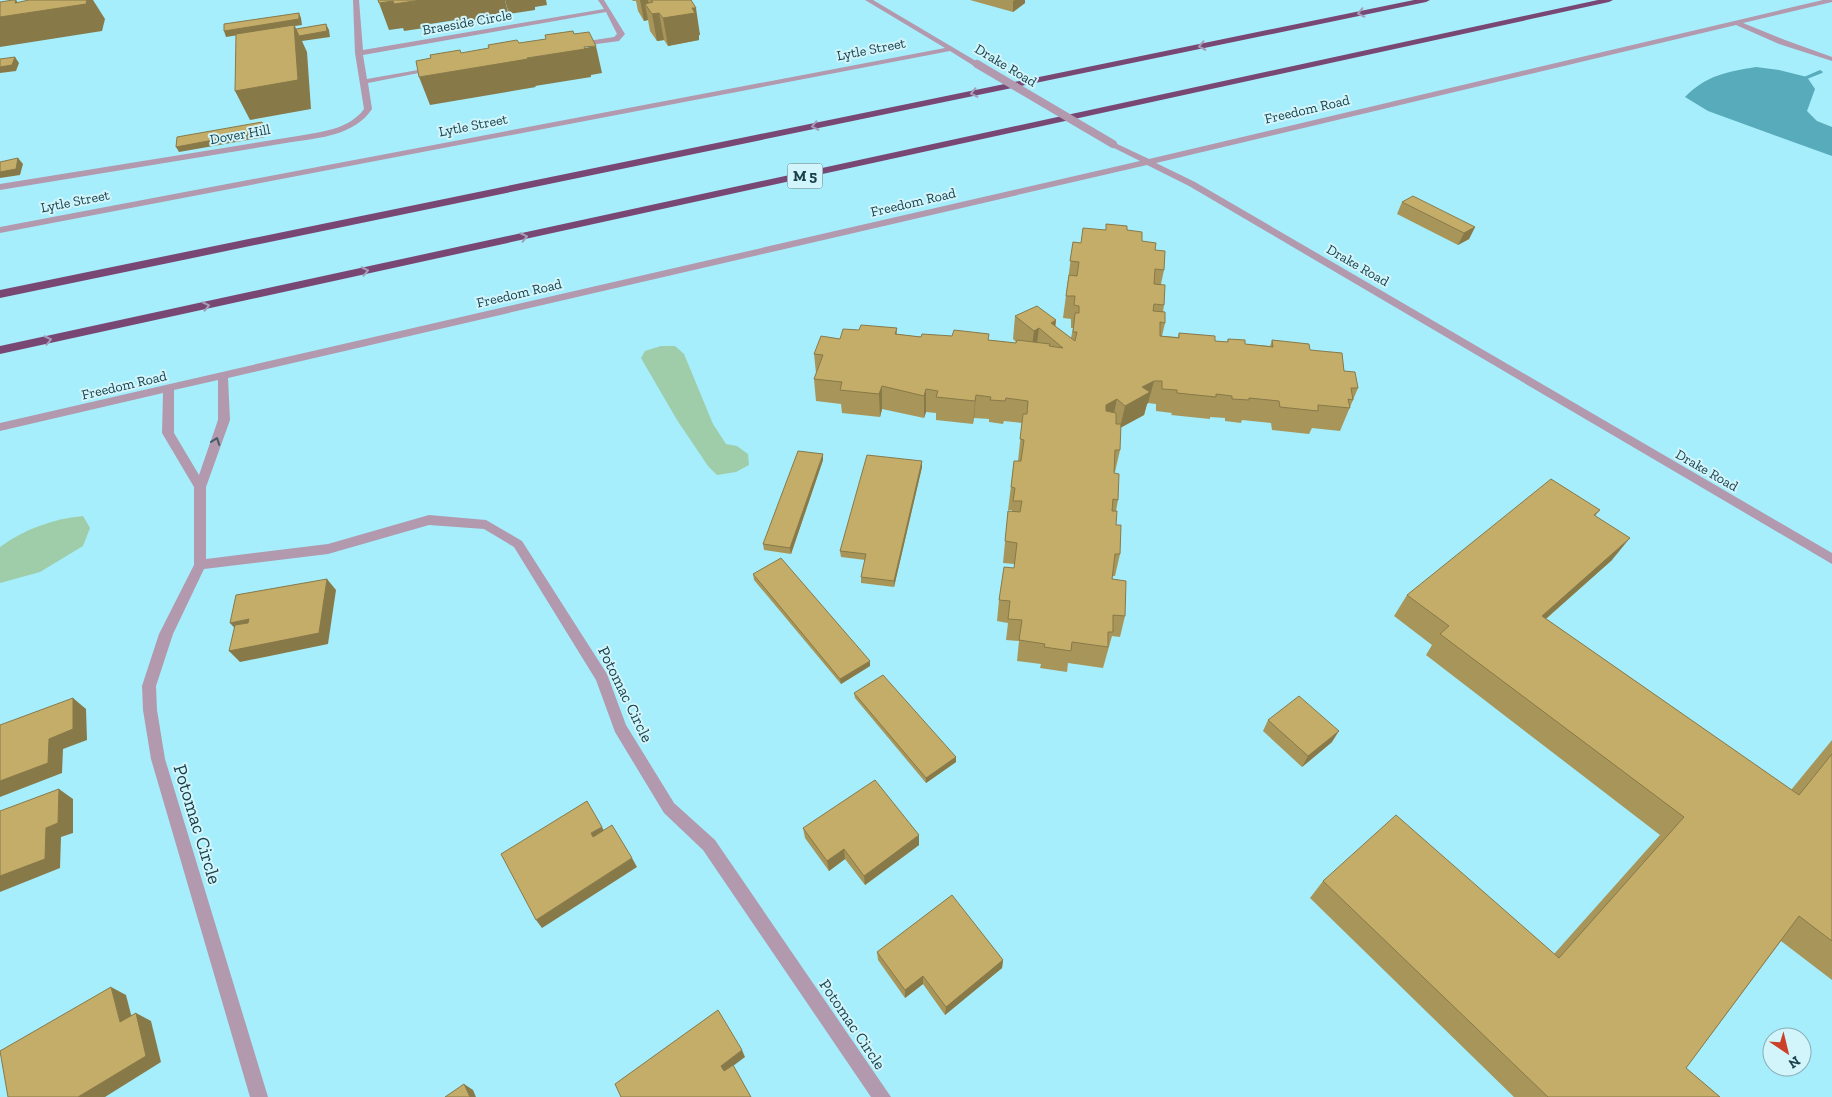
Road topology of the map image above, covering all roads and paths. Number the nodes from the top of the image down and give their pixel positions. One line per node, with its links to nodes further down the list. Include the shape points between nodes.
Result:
1 (356, 0): 11 (street, Dover Hill)
2 (601, 0): 7 (street)
3 (868, 0): 10 (street, Drake Road)
4 (1426, 0): 18 (highway, one-way to 18)
5 (1609, 0): 19 (highway, M 5, one-way to 5)
6 (1832, 0): 8 (street, Freedom Road)
7 (608, 10): 9 (street, via 621,34 616,39); 11 (street, Braeside Circle)
8 (1736, 23): 12 (street); 15 (street, Freedom Road)
9 (567, 47)
10 (951, 49): 15 (street, Drake Road, bridge); 17 (street, Lytle Street)
11 (359, 53): 14 (street, Dover Hill)
12 (1832, 59)
13 (441, 68): 14 (street)
14 (363, 82): 16 (street, Dover Hill, via 368,109 355,123 336,130)
15 (1148, 162): 20 (street, Freedom Road); 24 (street, Drake Road, via 1192,184)
16 (0, 187)
17 (0, 230)
18 (0, 294)
19 (0, 350)
20 (223, 376): 21 (street, Freedom Road); 23 (street, Potomac Circle, one-way to 20, via 224,420)
21 (169, 388): 22 (street, Freedom Road); 23 (street, via 168,433)
22 (0, 428)
23 (200, 487): 25 (street, Potomac Circle)
24 (1832, 559)
25 (200, 565): 26 (street, Potomac Circle, via 166,634 148,686 150,710 158,759); 27 (street, Potomac Circle, via 328,549 429,520 486,525 518,544 602,678 620,728 669,808 709,845)
26 (258, 1097)
27 (882, 1097)

